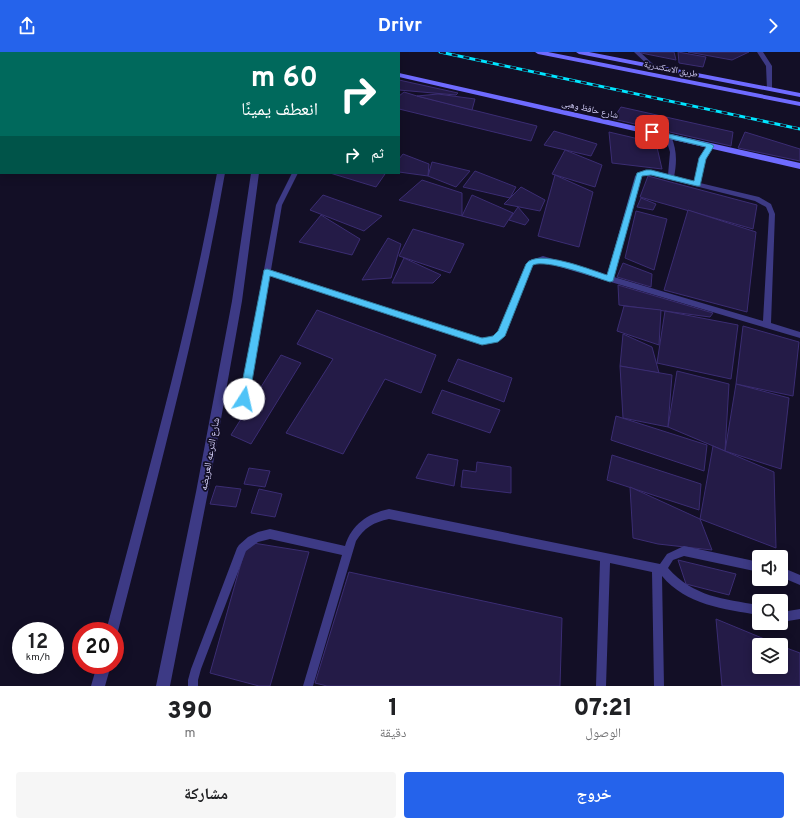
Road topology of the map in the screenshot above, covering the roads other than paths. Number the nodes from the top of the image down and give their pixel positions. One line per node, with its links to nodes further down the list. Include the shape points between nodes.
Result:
1 (538, 52): 8 (main road, طريق الاسكندرية)
2 (579, 52): 5 (main road, طريق الاسكندرية)
3 (637, 52): 5 (lane)
4 (760, 52): 10 (lane, via 769,66)
5 (652, 66): 6 (main road, طريق الاسكندرية); 8 (main road, via 656,71)
6 (680, 71): 9 (main road, via 674,75); 10 (main road, طريق الاسكندرية)
7 (400, 75): 13 (main road, شارع حافظ وهبى)
8 (652, 75): 9 (main road, طريق الاسكندرية)
9 (675, 79): 12 (main road, طريق الاسكندرية)
10 (770, 89): 11 (main road, طريق الاسكندرية)
11 (800, 95)
12 (800, 104)
13 (668, 136): 14 (main road, شارع حافظ وهبى); 19 (lane, via 674,160)
14 (711, 146): 15 (main road, شارع حافظ وهبى); 20 (lane, via 702,158)
15 (800, 166)
16 (221, 174): 35 (street, via 189,336)
17 (255, 174): 38 (street, شارع الترعه العريضه, via 237,301)
18 (294, 174): 21 (lane, via 279,205)
19 (671, 178): 20 (lane); 22 (lane, via 646,172 638,176)
20 (697, 184): 23 (lane, via 757,199 766,203 771,210)
21 (267, 272): 22 (lane, via 482,342 495,340 502,333 530,264 534,261 548,260); 25 (lane)
22 (610, 279): 23 (lane)
23 (767, 325): 24 (lane)
24 (800, 335)
25 (244, 399)
26 (348, 552): 27 (lane, via 352,539 363,524 389,514); 39 (lane, via 270,534 261,535 247,542 242,548 196,669 192,680); 40 (lane)
27 (605, 558): 29 (lane); 41 (lane)
28 (752, 566): 29 (lane, via 684,551 670,557)
29 (659, 569): 32 (lane, via 676,584 698,596); 42 (lane)
30 (788, 575): 31 (lane)
31 (800, 580)
32 (752, 609)
33 (800, 614): 34 (lane)
34 (788, 616)
35 (114, 622)
36 (101, 674): 37 (street)
37 (98, 686)
38 (163, 686)
39 (193, 686)
40 (308, 686)
41 (601, 686)
42 (659, 686)

